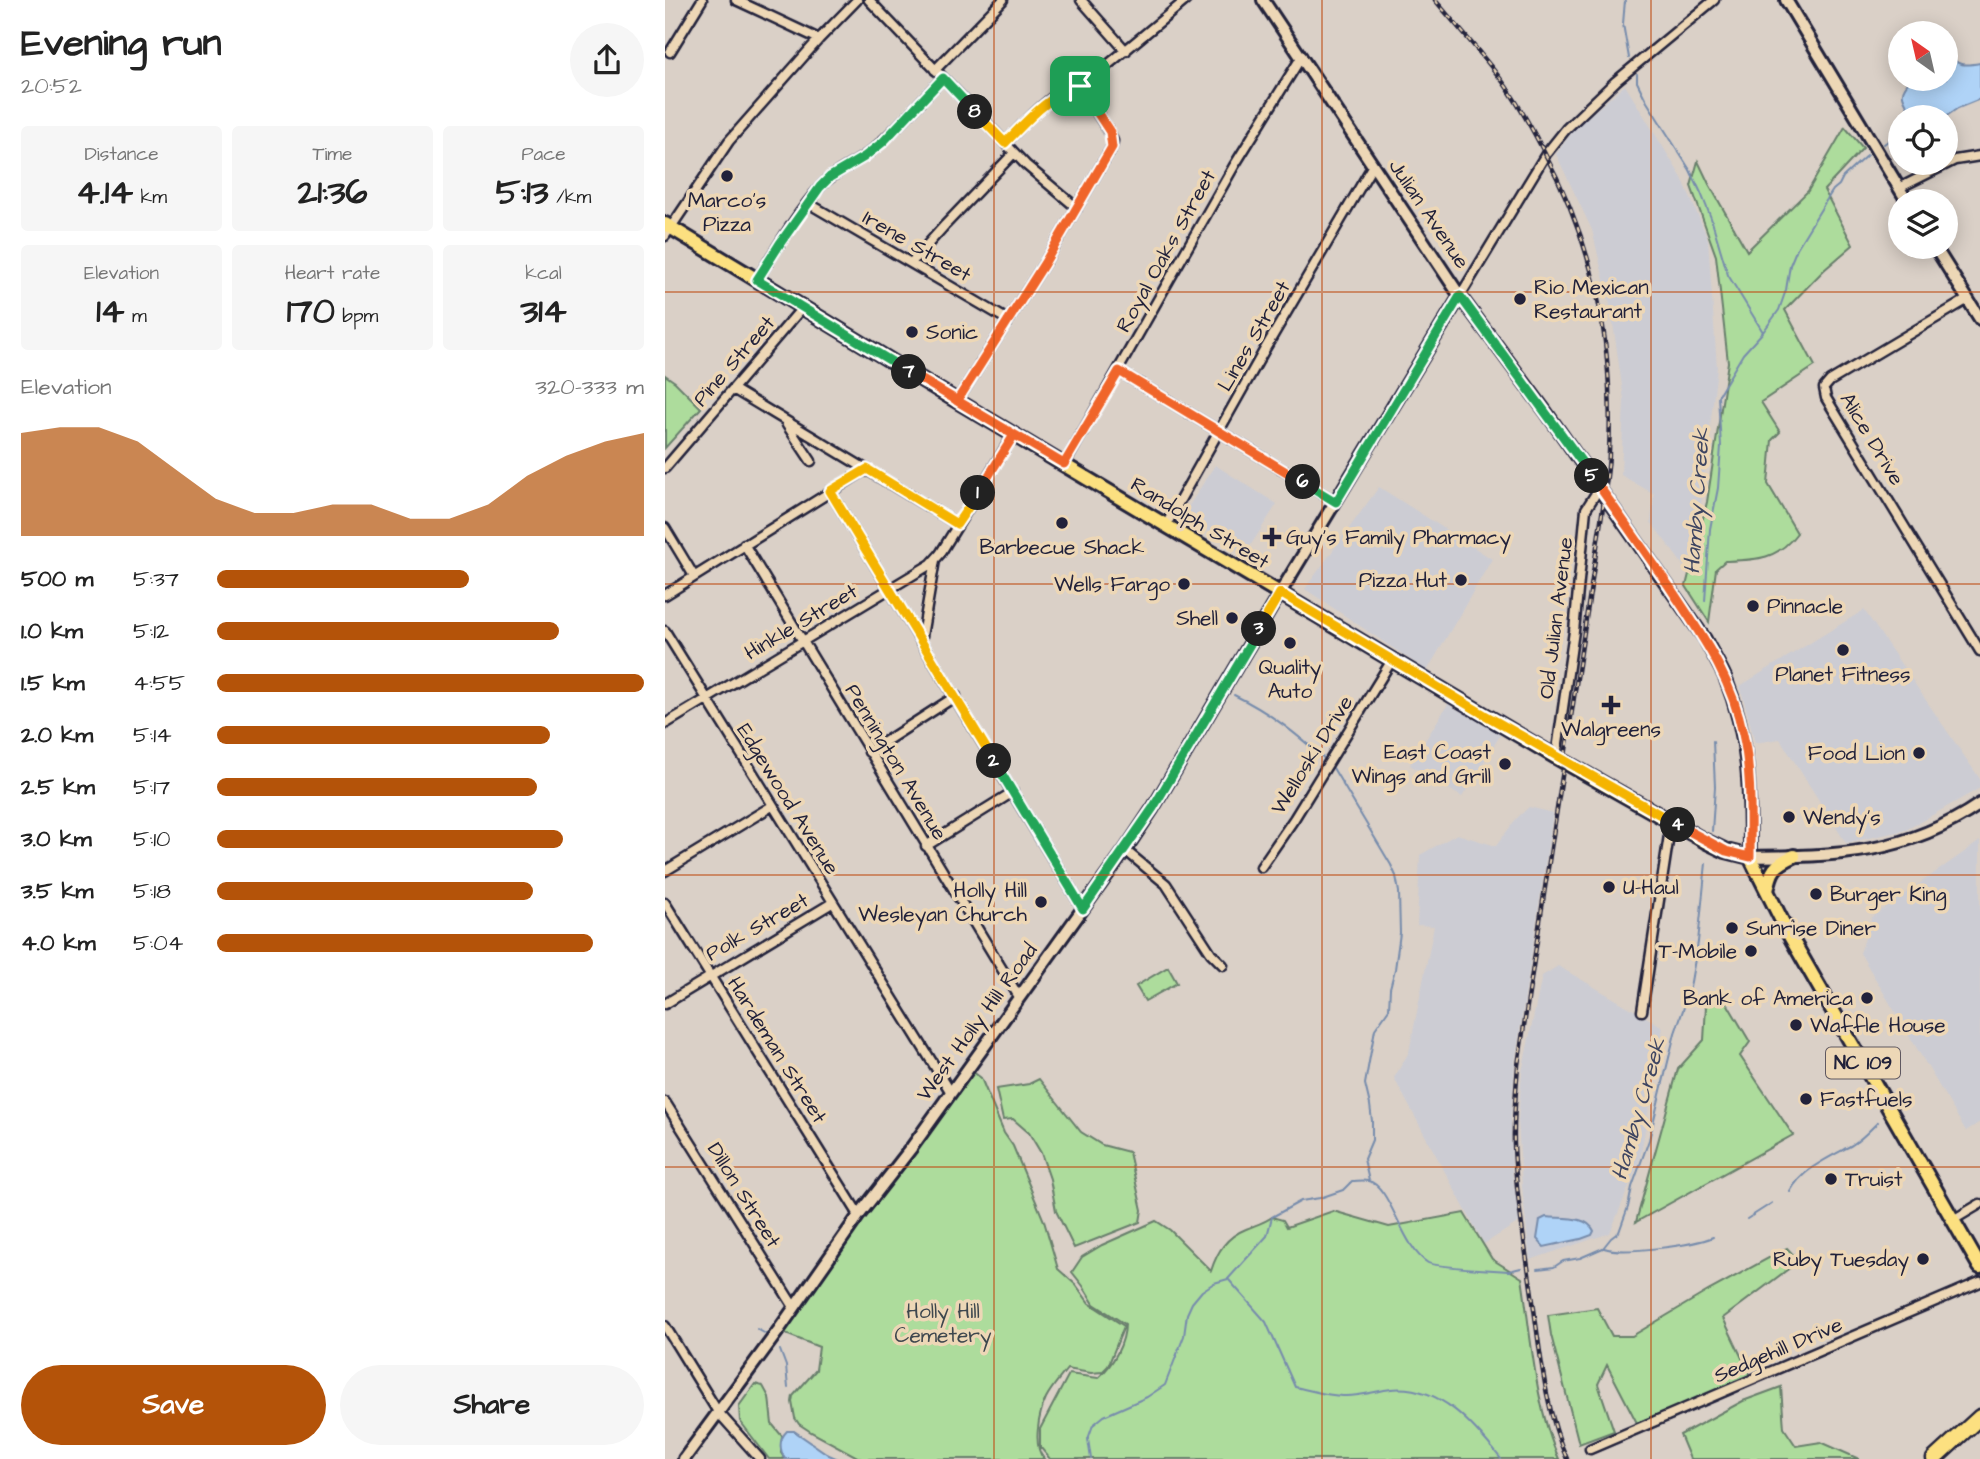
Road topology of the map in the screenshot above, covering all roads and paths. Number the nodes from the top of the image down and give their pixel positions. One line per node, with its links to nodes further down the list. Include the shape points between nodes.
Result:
1 (702, 0): 13 (street)
2 (736, 0): 11 (street)
3 (857, 0): 11 (street)
4 (869, 0): 15 (street)
5 (1003, 0): 15 (street)
6 (1081, 0): 12 (street)
7 (1186, 0): 12 (street)
8 (1263, 0): 14 (street, Julian Avenue)
9 (1714, 0): 29 (street, via 1566,128 1539,164)
10 (1786, 0): 22 (street)
11 (819, 39): 25 (street, via 729,141)
12 (1126, 51): 17 (street)
13 (670, 52)
14 (1302, 56): 21 (street, Julian Avenue); 34 (street, Royal Oaks Street)
15 (935, 70): 16 (street)
16 (943, 78): 18 (street); 23 (street, via 883,142 830,177)
17 (1080, 86): 18 (street, via 1049,100); 24 (street, via 1112,141)
18 (1005, 143): 19 (street)
19 (1014, 153): 24 (street); 27 (street)
20 (1980, 156): 22 (street, via 1955,160)
21 (1373, 165): 29 (street, Julian Avenue); 38 (street, Lines Street)
22 (1899, 188)
23 (808, 204): 27 (street, Irene Street); 28 (street)
24 (1077, 208): 33 (street)
25 (667, 229): 28 (main road, Randolph Street)
26 (1943, 259): 30 (street)
27 (911, 263): 33 (street, Irene Street)
28 (757, 280): 31 (main road, Randolph Street)
29 (1460, 296): 44 (street, Julian Avenue); 46 (street, West Holly Hill Road)
30 (1968, 299): 32 (street); 59 (street, Alice Drive, via 1825,388 1826,398)
31 (802, 308): 35 (street, Pine Street); 36 (main road, Randolph Street)
32 (1980, 319)
33 (1008, 320): 36 (street)
34 (1119, 371): 38 (street); 41 (street, Royal Oaks Street)
35 (733, 389): 37 (street); 42 (street, Pine Street)
36 (957, 401): 39 (main road, Randolph Street)
37 (785, 422): 40 (street); 43 (street)
38 (1218, 433): 46 (street); 48 (street, Lines Street)
39 (1014, 435): 41 (main road, Randolph Street); 47 (street, Hinkle Street)
40 (811, 461)
41 (1064, 464): 48 (main road, Randolph Street)
42 (665, 468)
43 (867, 469): 45 (street); 47 (street)
44 (1600, 487): 65 (street, Old Julian Avenue, via 1586,509); 73 (street, Julian Avenue, via 1705,639 1724,674 1744,736 1751,794)
45 (830, 491): 50 (street); 53 (street)
46 (1336, 502): 54 (street, West Holly Hill Road)
47 (957, 524): 51 (street, Hinkle Street)
48 (1166, 525): 54 (main road, Randolph Street)
49 (665, 528): 52 (street)
50 (744, 544): 52 (street); 57 (street, Pennington Avenue)
51 (935, 560): 53 (street, Hinkle Street); 58 (street)
52 (694, 576): 55 (street)
53 (890, 590): 57 (street, Hinkle Street); 58 (street)
54 (1280, 593): 60 (main road, Randolph Street); 71 (street, West Holly Hill Road)
55 (665, 595)
56 (665, 631): 62 (street, Edgewood Avenue)
57 (803, 641): 62 (street, Hinkle Street); 64 (street, Pennington Avenue)
58 (921, 642): 61 (street)
59 (1980, 651)
60 (1392, 660): 65 (main road, Randolph Street); 74 (street, Welloski Drive)
61 (956, 696): 64 (street); 66 (street)
62 (706, 700): 63 (street, Hinkle Street); 68 (street, Edgewood Avenue)
63 (665, 724)
64 (869, 752): 70 (street, Pennington Avenue)
65 (1556, 757): 69 (main road, Randolph Street)
66 (1013, 792): 70 (street); 79 (street)
67 (1980, 804): 72 (street, via 1904,842 1859,852)
68 (772, 806): 75 (street); 78 (street, Edgewood Avenue)
69 (1671, 822): 73 (main road, Randolph Street, via 1726,851); 84 (street)
70 (926, 846): 82 (street, Pennington Avenue)
71 (1125, 850): 79 (street, West Holly Hill Road); 80 (street, via 1166,884)
72 (1794, 856): 73 (street); 76 (main road, via 1773,869)
73 (1750, 857): 76 (main road, NC 109)
74 (1261, 867)
75 (665, 871)
76 (1767, 891): 89 (main road, NC 109)
77 (665, 903): 81 (street, Hardeman Street)
78 (832, 903): 81 (street, Polk Street); 85 (street, Edgewood Avenue)
79 (1083, 909): 82 (street, West Holly Hill Road)
80 (1223, 965)
81 (711, 975): 83 (street, Polk Street); 88 (street, Hardeman Street)
82 (1019, 997): 85 (street, West Holly Hill Road)
83 (665, 1004)
84 (1642, 1011)
85 (950, 1091): 88 (street, West Holly Hill Road)
86 (665, 1102): 92 (street, Dillon Street)
87 (1980, 1204): 89 (street)
88 (859, 1215): 92 (street, West Holly Hill Road)
89 (1953, 1220): 90 (main road, NC 109)
90 (1980, 1267)
91 (1980, 1282): 96 (street, Sedgehill Drive)
92 (794, 1307): 94 (street, West Holly Hill Road)
93 (665, 1326): 94 (street)
94 (718, 1412): 97 (street, West Holly Hill Road); 98 (street)
95 (1980, 1417): 99 (highway)
96 (1590, 1450)
97 (684, 1459)
98 (760, 1459)
99 (1934, 1459)

